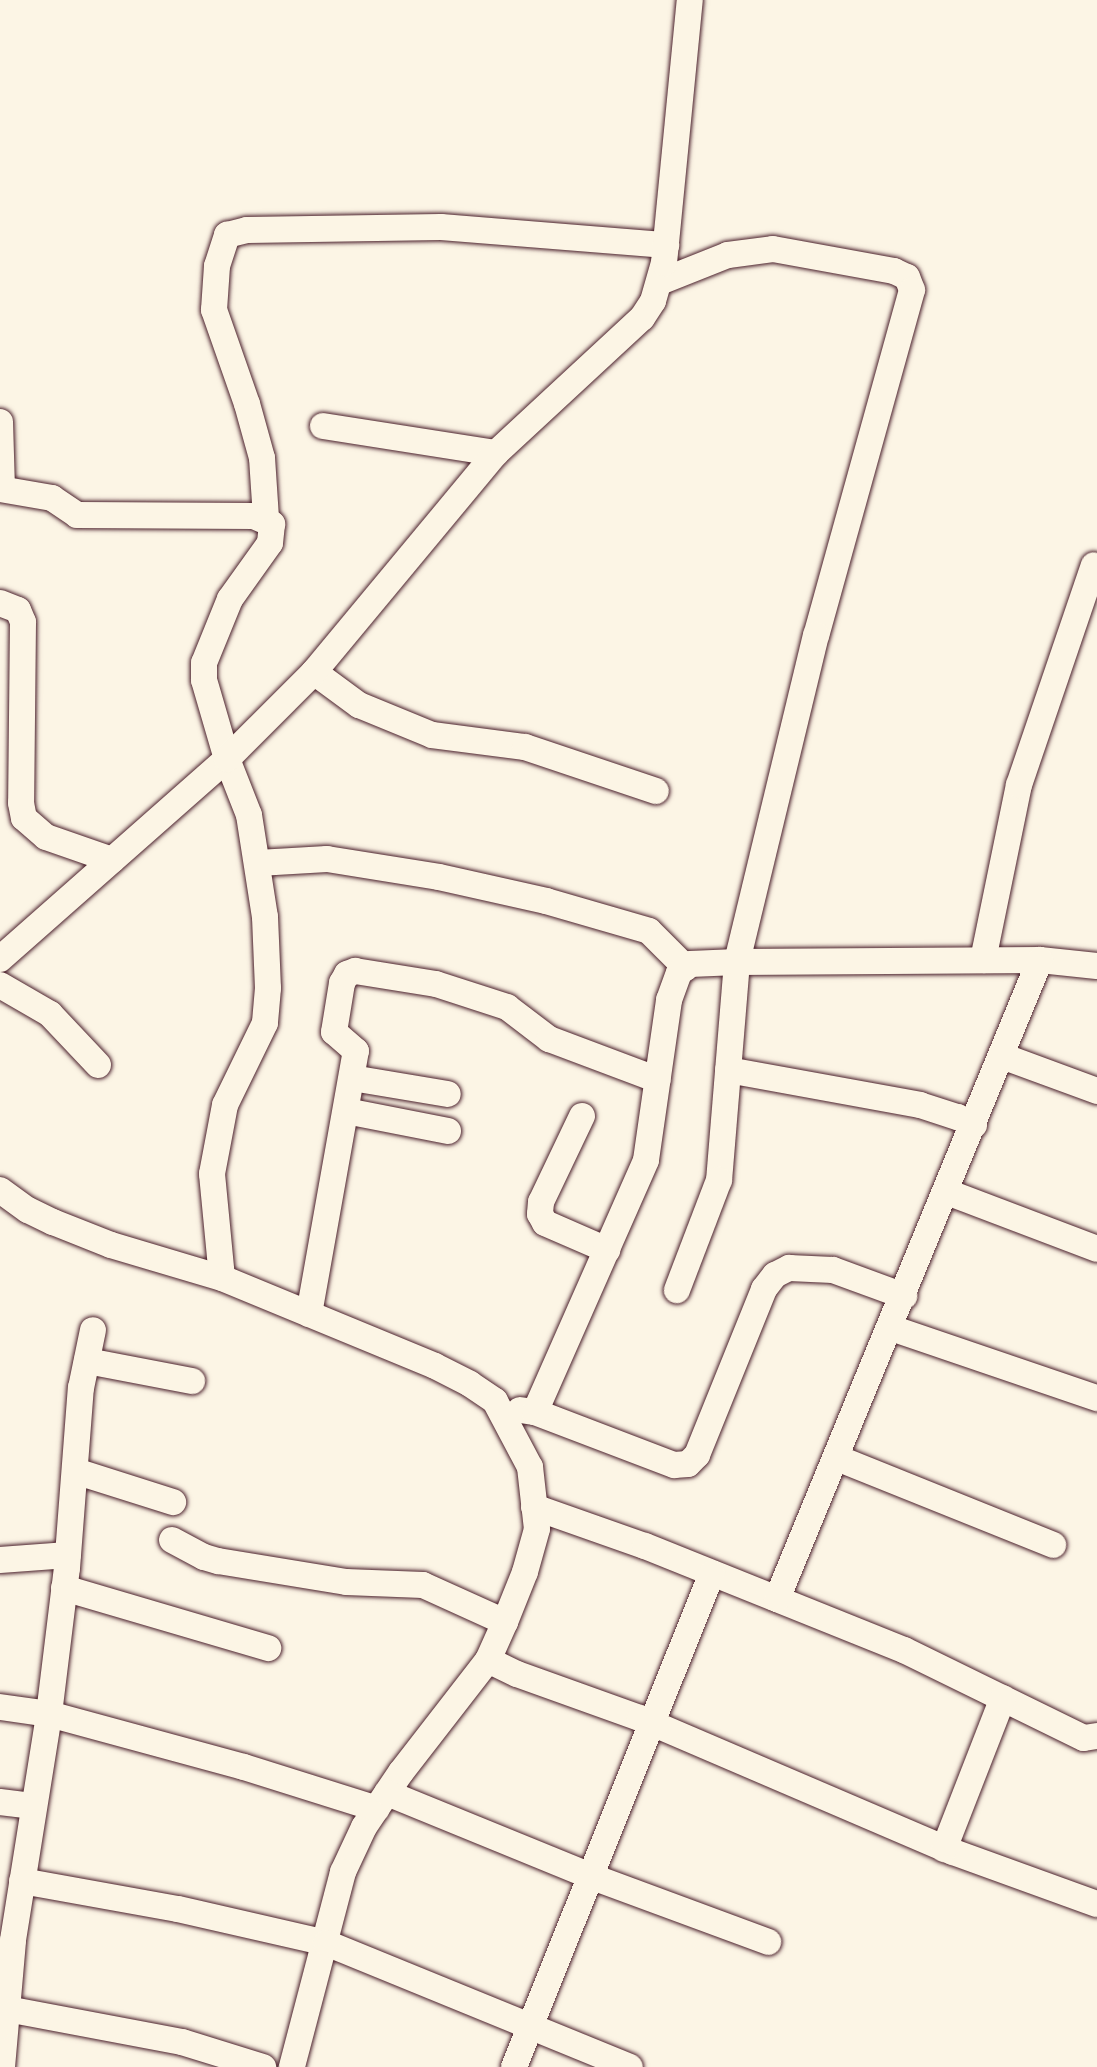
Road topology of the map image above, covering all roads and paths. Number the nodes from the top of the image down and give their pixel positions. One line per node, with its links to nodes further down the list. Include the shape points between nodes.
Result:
1 (690, 0): 2 (street)
2 (666, 245): 3 (street); 8 (street, via 441,227 247,230 227,235 217,266 214,310 262,458)
3 (660, 282): 6 (street, via 653,301 628,332); 20 (street, via 728,255 772,250 894,271 907,277 912,290 816,635)
4 (0, 422): 7 (street)
5 (323, 426): 6 (street)
6 (496, 453): 11 (street)
7 (1, 489): 8 (street, via 52,498 77,515)
8 (266, 518): 12 (street, via 272,524 270,543 230,599 204,663 204,680)
9 (1094, 565): 18 (street, via 1018,785)
10 (0, 603): 14 (street, via 18,610 23,622 21,803)
11 (314, 672): 12 (street); 13 (street, via 359,705 432,735 525,747)
12 (227, 759): 15 (street); 16 (street, via 249,815)
13 (656, 791)
14 (12, 817): 15 (street, via 46,837)
15 (111, 860): 17 (street)
16 (258, 863): 22 (street, via 327,859 546,901 649,932); 39 (street, via 268,1006 256,1045 225,1105 212,1174)
17 (6, 944)
18 (983, 960): 19 (street); 20 (street)
19 (1040, 960): 21 (street); 24 (street)
20 (737, 962): 22 (street, via 690,964); 26 (street)
21 (1097, 966)
22 (686, 968): 28 (street, via 673,985)
23 (0, 985): 25 (street, via 50,1014)
24 (1002, 1056): 29 (street); 33 (street)
25 (98, 1065)
26 (728, 1070): 33 (street, via 920,1105); 40 (street, via 719,1180)
27 (352, 1078): 28 (street, via 356,1051 334,1032 342,983 355,971 436,984 507,1007 549,1039); 30 (street); 31 (street)
28 (658, 1080): 38 (street, via 646,1160)
29 (1097, 1091)
30 (448, 1094)
31 (346, 1111): 34 (street); 42 (street)
32 (582, 1116): 38 (street, via 541,1202 540,1214 545,1223)
33 (974, 1125): 36 (street)
34 (448, 1131)
35 (0, 1190): 39 (street, via 28,1210 111,1245)
36 (947, 1192): 37 (street); 41 (street)
37 (1097, 1249)
38 (607, 1250): 49 (street)
39 (222, 1278): 42 (street)
40 (677, 1290)
41 (904, 1296): 43 (street); 49 (street, via 833,1270 789,1268 775,1275 764,1289 697,1455 688,1464 674,1465)
42 (309, 1314): 48 (street, via 435,1366 470,1384)
43 (891, 1328): 47 (street); 50 (street)
44 (93, 1330): 45 (street)
45 (87, 1361): 46 (street); 51 (street)
46 (192, 1381)
47 (1097, 1398)
48 (500, 1409): 49 (street); 53 (street, via 530,1467)
49 (535, 1412)
50 (836, 1458): 55 (street); 60 (street)
51 (75, 1471): 52 (street); 56 (street)
52 (173, 1502)
53 (534, 1507): 58 (street); 61 (street, via 537,1529)
54 (172, 1540): 61 (street, via 218,1561 346,1582 423,1585)
55 (1053, 1545)
56 (68, 1555): 57 (street); 59 (street)
57 (0, 1560)
58 (712, 1573): 60 (street); 67 (street)
59 (64, 1588): 62 (street); 66 (street)
60 (778, 1599): 64 (street, via 904,1650)
61 (505, 1622): 63 (street)
62 (268, 1648)
63 (488, 1660): 67 (street); 69 (street)
64 (1003, 1698): 68 (street, via 1084,1738); 72 (street)
65 (0, 1707): 66 (street)
66 (49, 1714): 69 (street); 71 (street)
67 (652, 1723): 72 (street); 73 (street)
68 (1097, 1736)
69 (382, 1801): 73 (street); 77 (street, via 342,1872)
70 (0, 1802): 71 (street)
71 (34, 1806): 74 (street)
72 (944, 1849): 75 (street)
73 (590, 1876): 76 (street); 80 (street)
74 (22, 1881): 77 (street, via 178,1909); 78 (street)
75 (1097, 1904)
76 (768, 1942)
77 (326, 1943): 80 (street); 84 (street)
78 (6, 1947): 79 (street)
79 (7, 2009): 82 (street); 83 (street, via 182,2042)
80 (530, 2027): 81 (street); 85 (street)
81 (612, 2064)
82 (2, 2067)
83 (263, 2067)
84 (292, 2067)
85 (514, 2067)

